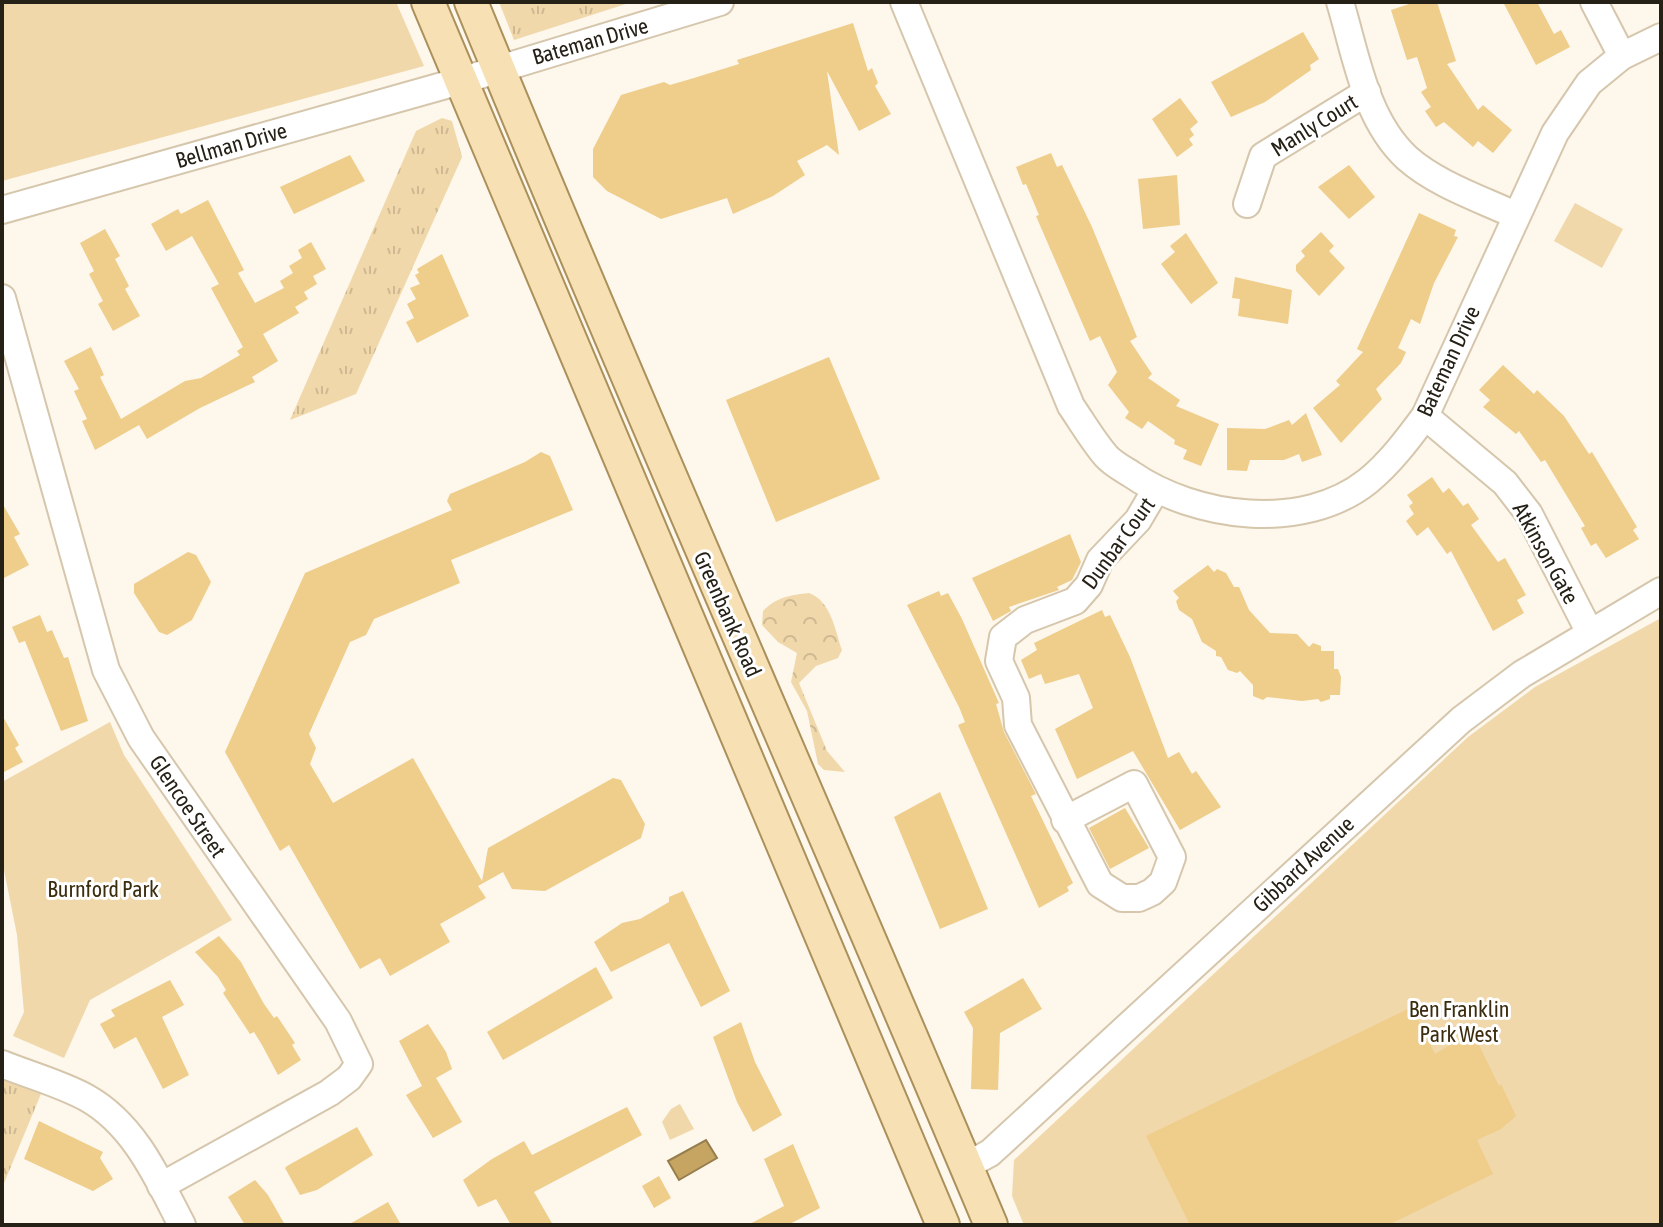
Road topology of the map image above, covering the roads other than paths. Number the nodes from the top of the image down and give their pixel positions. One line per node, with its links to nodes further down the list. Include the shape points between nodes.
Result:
1 (428, 2): 10 (main road, Greenbank Road)
2 (471, 2): 9 (main road, Greenbank Road)
3 (720, 2): 9 (street, Bateman Drive)
4 (904, 2): 17 (street, Bateman Drive, via 1071,406 1107,458)
5 (1340, 2): 11 (street)
6 (1594, 2): 8 (street)
7 (1661, 37): 8 (street, Bateman Drive)
8 (1622, 56): 14 (street, Bateman Drive, via 1589,83 1555,133)
9 (498, 69): 10 (street, Bateman Drive); 21 (main road, Greenbank Road)
10 (460, 81): 13 (street, Bellman Drive); 22 (main road, Greenbank Road)
11 (1367, 92): 12 (street, Manly Court, via 1263,156); 14 (street, via 1381,126 1408,159)
12 (1247, 204)
13 (2, 210)
14 (1515, 215): 16 (street, Bateman Drive)
15 (2, 298): 25 (street, Glencoe Street, via 106,670 141,738 338,1021 359,1064 329,1093)
16 (1425, 416): 17 (street, Bateman Drive, via 1366,482 1327,501 1286,512 1244,514 1200,507); 19 (street, Atkinson Gate, via 1505,483 1529,514)
17 (1155, 491): 20 (street, Dunbar Court, via 1075,601 1025,620 1003,637 999,661 1016,698 1018,725)
18 (1661, 591): 19 (street, Gibbard Avenue)
19 (1589, 631): 24 (street, Gibbard Avenue, via 1461,720 990,1153)
20 (1065, 820): 20 (street, Dunbar Court, via 1086,862 1111,894 1139,898 1163,882 1172,857 1134,784)
21 (900, 1015): 22 (main road); 24 (main road, Greenbank Road)
22 (866, 1035): 27 (main road, Greenbank Road)
23 (2, 1064): 25 (street, via 88,1099 121,1127)
24 (966, 1166): 28 (main road, Greenbank Road)
25 (161, 1186): 26 (street)
26 (182, 1225)
27 (943, 1225)
28 (991, 1225)

